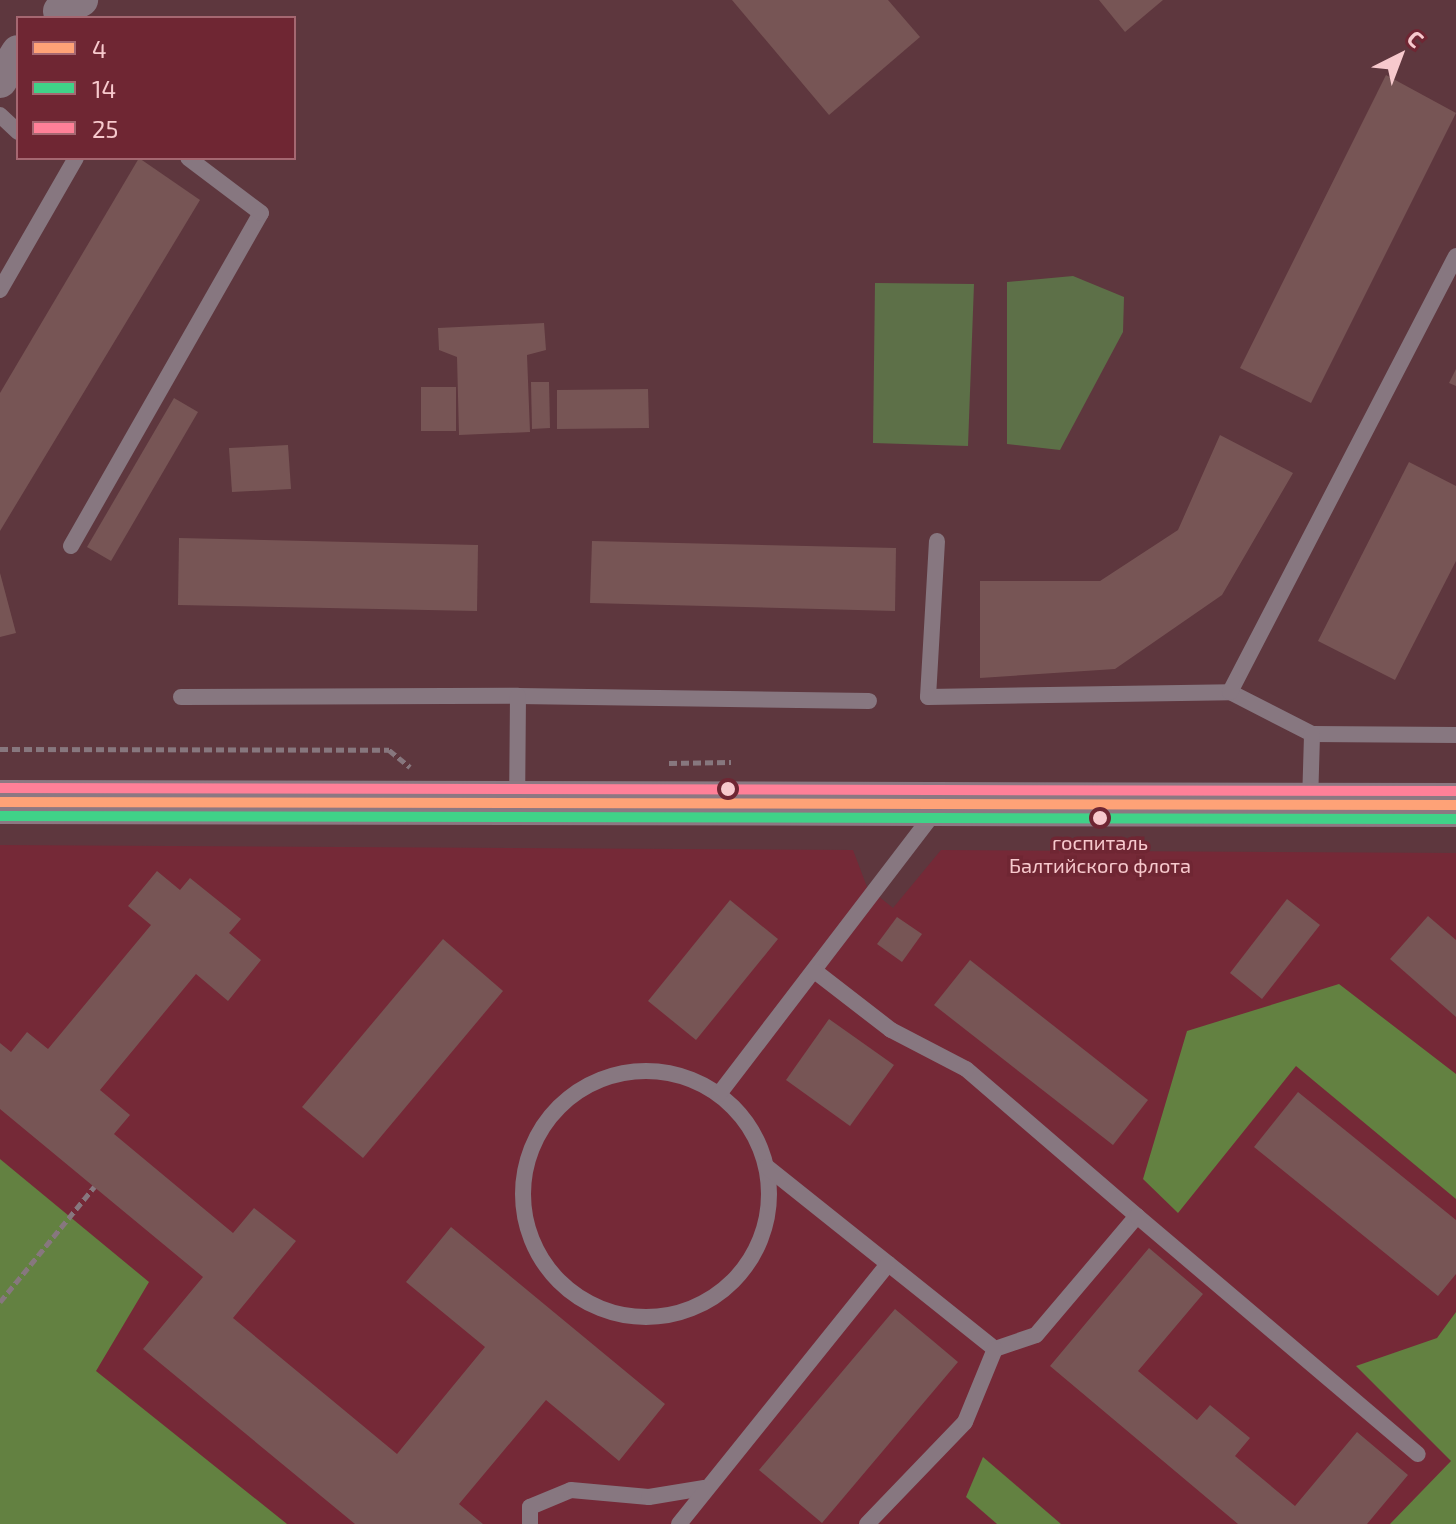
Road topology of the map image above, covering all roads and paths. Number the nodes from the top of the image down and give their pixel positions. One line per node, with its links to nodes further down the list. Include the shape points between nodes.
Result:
1 (16, 55): 2 (street)
2 (0, 81)
3 (0, 115): 4 (lane)
4 (16, 130)
5 (75, 160): 8 (lane)
6 (191, 160): 10 (lane, via 261,213)
7 (1456, 256): 11 (lane)
8 (0, 290)
9 (937, 541): 11 (lane, via 928,697)
10 (71, 546)
11 (1230, 692): 15 (lane)
12 (518, 696): 13 (lane); 14 (lane); 22 (lane)
13 (181, 697)
14 (869, 701)
15 (1312, 734): 16 (lane); 23 (lane)
16 (1456, 735)
17 (0, 749): 18 (path)
18 (389, 750)
19 (683, 759): 20 (path)
20 (741, 762)
21 (0, 802): 22 (main road)
22 (517, 804): 24 (main road)
23 (1310, 804): 24 (main road); 25 (main road)
24 (940, 805): 26 (lane)
25 (1456, 805)
26 (816, 972): 27 (lane); 30 (lane, via 891,1030 966,1069)
27 (719, 1094): 28 (lane, via 757,1139); 28 (lane, via 680,1075 638,1071 596,1081 560,1105 535,1139 523,1180 526,1223 543,1263 572,1293 611,1313 653,1318 695,1308 731,1285 756,1251 769,1210)
28 (767, 1167): 31 (lane)
29 (94, 1187): 32 (path)
30 (1137, 1216): 33 (lane, via 1036,1335); 34 (lane)
31 (888, 1264): 33 (lane); 35 (lane)
32 (0, 1302)
33 (995, 1349): 38 (lane, via 965,1422)
34 (1418, 1454)
35 (704, 1488): 36 (lane, via 649,1497 571,1490 530,1507); 37 (lane)
36 (530, 1524)
37 (679, 1524)
38 (867, 1524)

